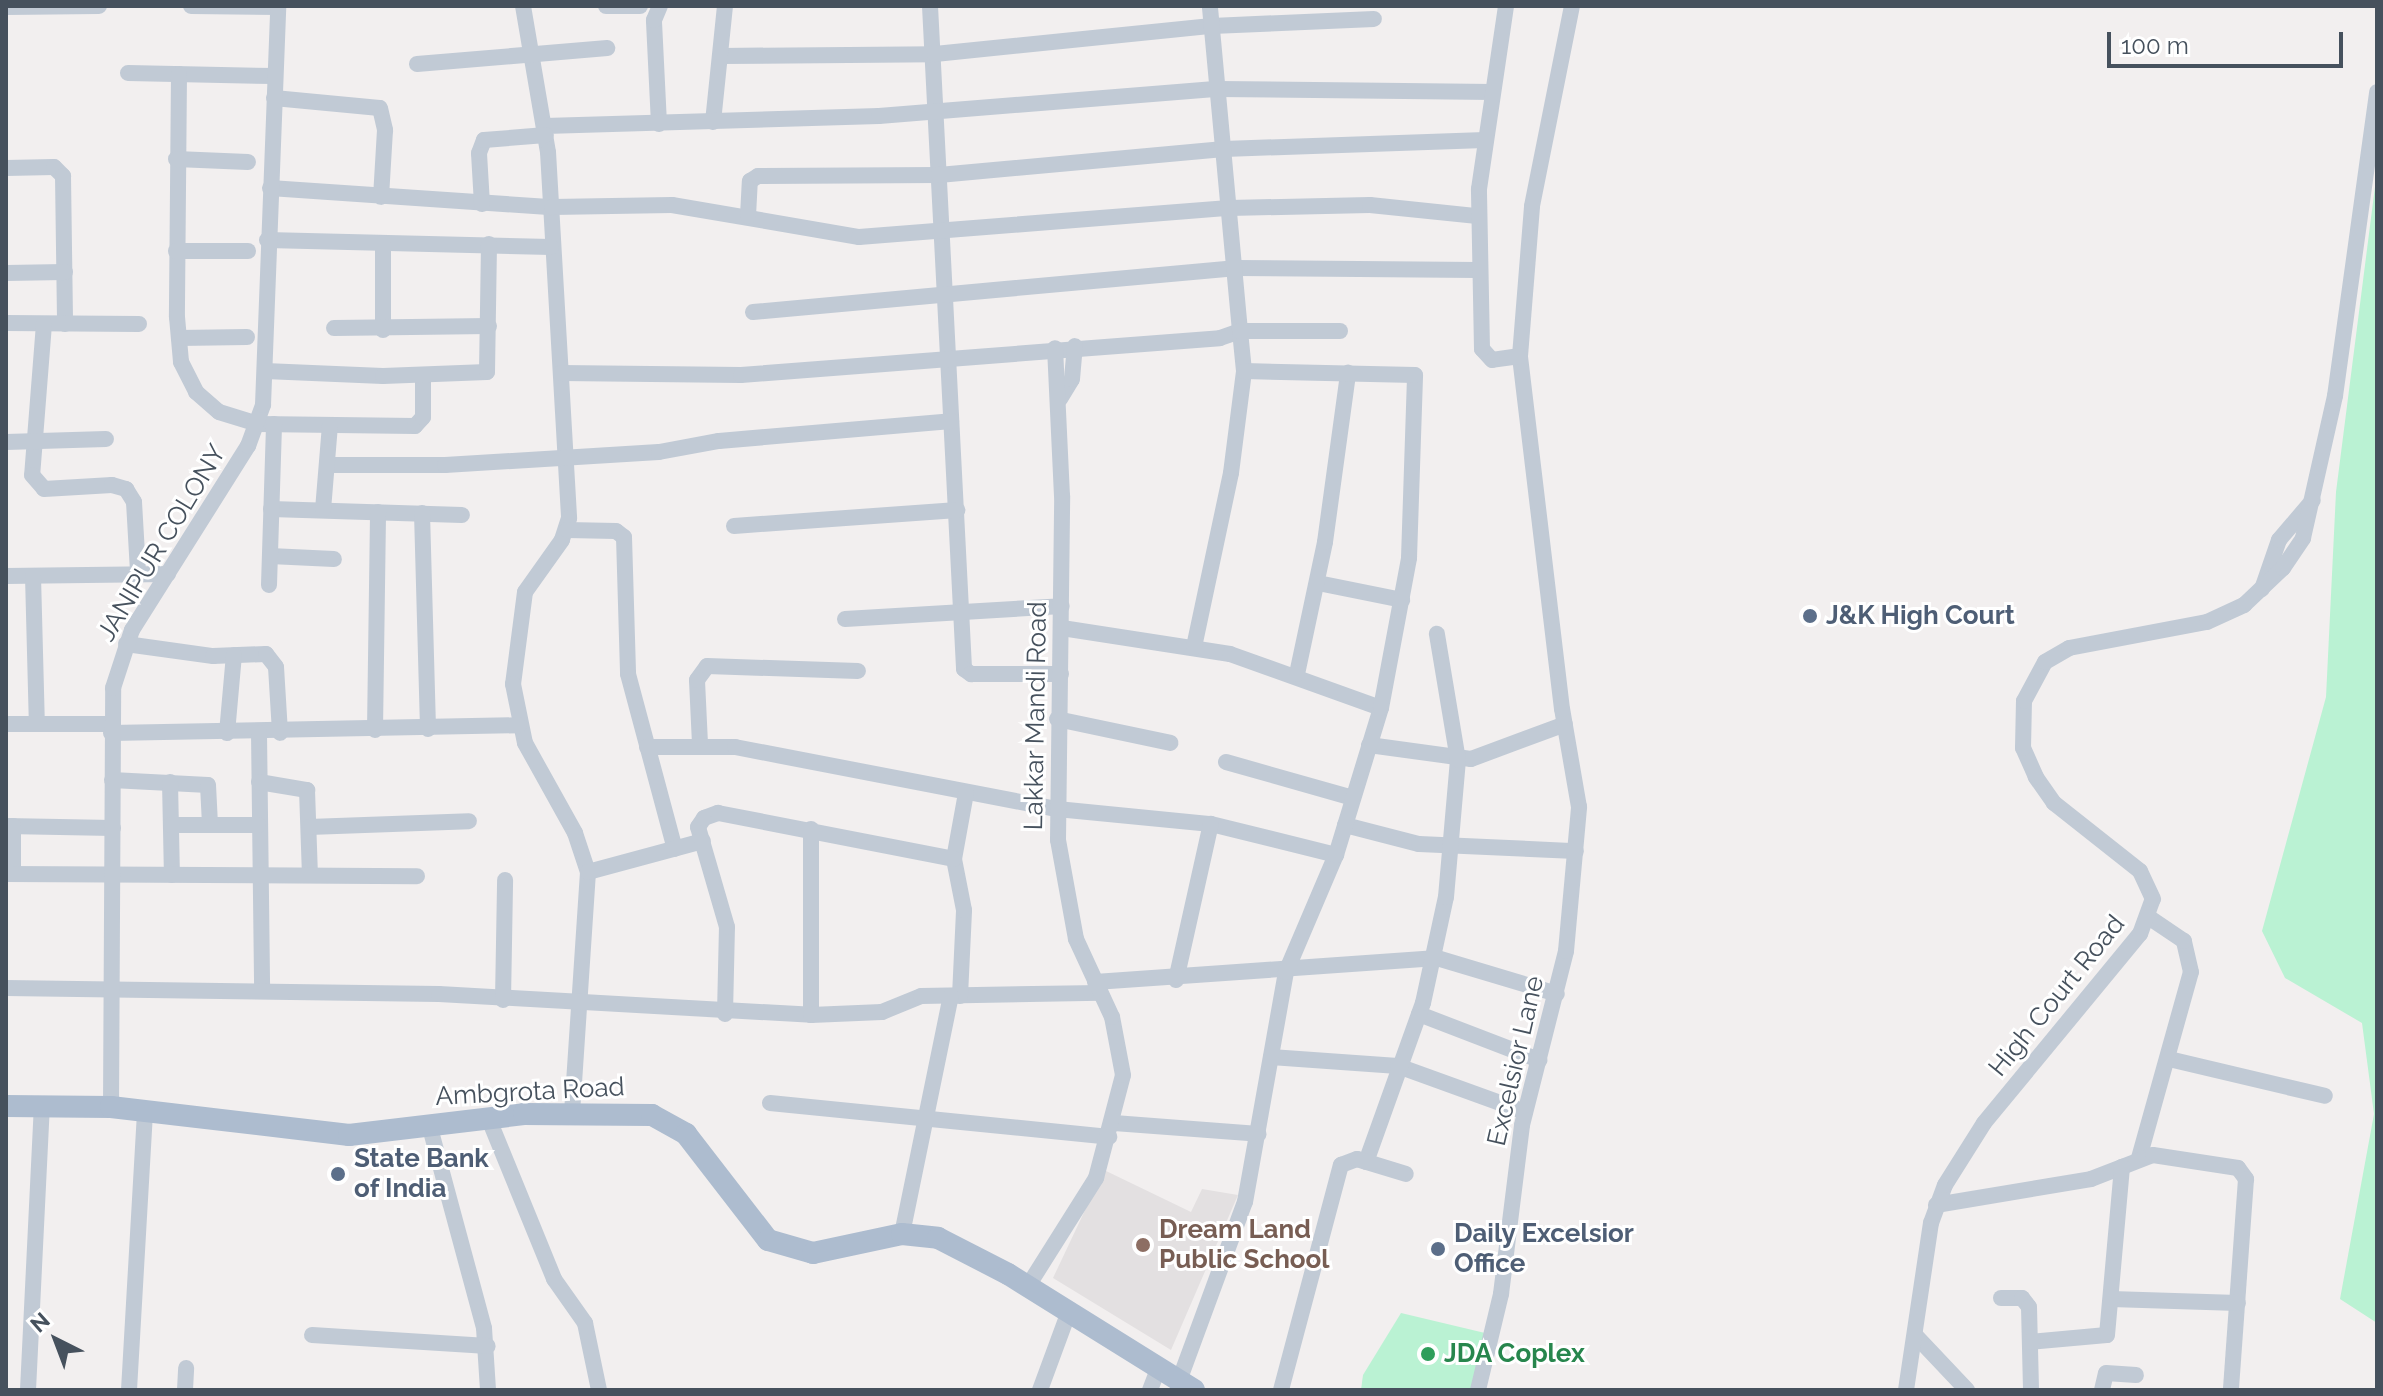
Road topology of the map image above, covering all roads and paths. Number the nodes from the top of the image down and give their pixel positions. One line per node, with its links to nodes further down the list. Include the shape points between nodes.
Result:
1 (99, 6): 13 (street)
2 (191, 6): 3 (street)
3 (278, 6): 23 (street, JANIPUR COLONY)
4 (523, 6): 18 (street)
5 (606, 6): 6 (street)
6 (640, 6)
7 (660, 6): 30 (street, via 654,20)
8 (725, 6): 19 (street)
9 (930, 6): 17 (street)
10 (1210, 6): 15 (street)
11 (1506, 6): 25 (street)
12 (1572, 6): 72 (street, Excelsior Lane, via 1532,206)
13 (6, 7)
14 (1374, 19): 15 (street)
15 (1212, 26): 17 (street); 24 (street)
16 (607, 48): 18 (street)
17 (935, 54): 19 (street); 28 (street)
18 (532, 56): 20 (street); 31 (street)
19 (721, 56): 29 (street)
20 (417, 64)
21 (128, 73): 22 (street)
22 (179, 74): 23 (street); 34 (street)
23 (275, 76): 27 (street, JANIPUR COLONY)
24 (1218, 89): 25 (street); 28 (street); 33 (street)
25 (1493, 92): 32 (street)
26 (2377, 92): 163 (street, High Court Road, via 2335,396 2313,500 2279,540 2262,591 2207,622 2069,648 2045,662 2024,701 2023,748 2036,777 2054,803 2145,877 2153,899)
27 (274, 98): 38 (street, JANIPUR COLONY); 39 (street, via 380,108 385,130)
28 (937, 112): 29 (street); 37 (street)
29 (713, 122): 30 (street)
30 (659, 124): 31 (street)
31 (546, 131): 40 (street, via 484,140 479,153); 41 (street)
32 (1485, 140): 33 (street); 44 (street)
33 (1224, 149): 37 (street); 42 (street)
34 (176, 159): 35 (street); 50 (street)
35 (248, 162)
36 (6, 168): 54 (street, via 54,167 61,172)
37 (939, 175): 43 (street, via 758,176 750,181); 45 (street)
38 (270, 188): 39 (street); 46 (street, JANIPUR COLONY)
39 (381, 197): 40 (street)
40 (482, 204): 41 (street)
41 (552, 207): 43 (street, via 672,205); 49 (street)
42 (1229, 208): 44 (street, via 1370,205); 45 (street); 52 (street)
43 (748, 216): 45 (street, via 859,237)
44 (1477, 216): 53 (street)
45 (941, 231): 56 (street)
46 (267, 240): 47 (street); 73 (street, JANIPUR COLONY)
47 (383, 243): 48 (street); 64 (street)
48 (489, 244): 49 (street); 62 (street)
49 (551, 247): 75 (street)
50 (176, 251): 51 (street); 68 (street)
51 (248, 251)
52 (1237, 268): 53 (street); 56 (street); 65 (street)
53 (1477, 270): 72 (street, via 1483,355 1492,360)
54 (65, 272): 55 (street); 60 (street)
55 (6, 273)
56 (944, 292): 57 (street); 71 (street)
57 (753, 312)
58 (6, 323): 59 (street)
59 (44, 324): 60 (street); 84 (street)
60 (65, 324): 61 (street)
61 (139, 324)
62 (489, 326): 64 (street); 77 (street, via 487,372)
63 (334, 328): 64 (street)
64 (383, 330)
65 (1240, 331): 66 (street); 69 (street, via 1220,338); 74 (street)
66 (1340, 331)
67 (247, 337): 68 (street)
68 (179, 338): 80 (street, via 181,362 206,404)
69 (1075, 346): 70 (street); 78 (street, via 1072,379)
70 (1055, 348): 71 (street); 78 (street, Lakkar Mandi Road)
71 (947, 356): 75 (street, via 741,375); 79 (street)
72 (1520, 356): 119 (street, Excelsior Lane)
73 (265, 371): 77 (street); 80 (street, JANIPUR COLONY)
74 (1244, 371): 76 (street); 110 (street, via 1231,473)
75 (561, 373): 85 (street)
76 (1348, 373): 101 (street); 103 (street, via 1415,375 1409,558)
77 (423, 376): 81 (street, via 423,417 415,426)
78 (1060, 399): 104 (street, Lakkar Mandi Road)
79 (951, 421): 85 (street, via 719,441 673,451); 89 (street)
80 (266, 424): 81 (street); 87 (street); 98 (street, JANIPUR COLONY)
81 (330, 425): 86 (street)
82 (106, 439): 84 (street)
83 (6, 442): 84 (street)
84 (37, 442): 97 (street, via 32,475 40,487 112,485 130,494)
85 (565, 455): 86 (street, via 445,465); 94 (street)
86 (327, 465): 88 (street)
87 (271, 509): 88 (street); 95 (street)
88 (323, 510): 90 (street)
89 (957, 510): 93 (street); 105 (street)
90 (378, 512): 91 (street); 123 (street)
91 (422, 513): 92 (street); 122 (street)
92 (462, 515)
93 (734, 526)
94 (567, 530): 120 (street, via 532,578 522,604 513,684); 130 (street, via 616,531 624,537 628,674)
95 (270, 556): 96 (street); 102 (street)
96 (334, 559)
97 (138, 571): 98 (street); 100 (street)
98 (168, 574): 109 (street, JANIPUR COLONY)
99 (6, 576): 100 (street)
100 (33, 576): 118 (street)
101 (1318, 583): 103 (street); 114 (street)
102 (269, 585)
103 (1402, 600): 115 (street)
104 (1062, 606): 105 (street); 107 (street, Lakkar Mandi Road)
105 (963, 610): 106 (street); 113 (street, via 966,673)
106 (845, 619)
107 (1062, 628): 110 (street); 113 (street, Lakkar Mandi Road)
108 (1437, 634): 131 (street)
109 (126, 644): 111 (street); 121 (street, JANIPUR COLONY, via 113,688)
110 (1194, 647): 114 (street)
111 (234, 655): 124 (street); 126 (street, via 257,653 272,659)
112 (858, 671): 128 (street, via 707,666 697,680)
113 (1061, 674): 116 (street, Lakkar Mandi Road)
114 (1297, 674): 115 (street)
115 (1381, 708): 129 (street)
116 (1057, 719): 127 (street); 138 (street, Lakkar Mandi Road)
117 (6, 724): 118 (street)
118 (37, 724): 121 (street)
119 (1565, 724): 131 (street); 150 (street, Excelsior Lane, via 1577,787)
120 (519, 725): 122 (street); 155 (street, via 575,833)
121 (111, 729): 124 (street); 133 (street, JANIPUR COLONY)
122 (428, 729): 123 (street)
123 (375, 730): 126 (street)
124 (227, 733): 125 (street)
125 (259, 733): 126 (street); 135 (street)
126 (280, 733)
127 (1171, 743)
128 (700, 744): 130 (street); 136 (street)
129 (1369, 745): 131 (street); 137 (street)
130 (647, 747): 152 (street)
131 (1458, 760): 151 (street)
132 (1226, 762): 137 (street)
133 (112, 780): 134 (street); 147 (street, JANIPUR COLONY)
134 (170, 782): 141 (street); 142 (street, via 208,785)
135 (259, 782): 143 (street); 146 (street, via 307,790)
136 (966, 793): 138 (street); 154 (street)
137 (1353, 798): 144 (street)
138 (1057, 809): 140 (street); 169 (street, Lakkar Mandi Road, via 1071,919)
139 (469, 821): 146 (street)
140 (1211, 824): 153 (street); 166 (street)
141 (171, 825): 142 (street); 159 (street)
142 (210, 825): 143 (street)
143 (258, 825): 156 (street)
144 (1345, 825): 151 (street, via 1406,842); 153 (street)
145 (10, 826): 147 (street); 157 (street)
146 (309, 827): 158 (street)
147 (113, 828): 161 (street, JANIPUR COLONY)
148 (811, 829): 149 (street, via 711,814 698,827); 154 (street); 177 (street)
149 (703, 841): 152 (street); 175 (street, via 727,927)
150 (1577, 843): 151 (street); 171 (street, Excelsior Lane)
151 (1452, 847): 164 (street)
152 (675, 849): 155 (street)
153 (1336, 855): 165 (street)
154 (954, 859): 172 (street, via 964,910)
155 (588, 872): 174 (street)
156 (259, 873): 158 (street); 159 (street); 170 (street)
157 (10, 874): 161 (street)
158 (310, 874): 160 (street)
159 (172, 875): 161 (street)
160 (417, 876)
161 (113, 877): 168 (street, JANIPUR COLONY)
162 (505, 880): 173 (street)
163 (2150, 918): 179 (street, via 2177,935 2191,957 2188,993); 199 (street, High Court Road, via 1984,1123)
164 (1437, 958): 165 (street); 171 (street); 176 (street)
165 (1286, 972): 166 (street); 178 (street)
166 (1176, 980): 169 (street)
167 (6, 988): 168 (street)
168 (109, 988): 170 (street); 186 (street, JANIPUR COLONY)
169 (1098, 988): 172 (street); 193 (street, Lakkar Mandi Road, via 1120,1046 1123,1075)
170 (262, 989): 173 (street)
171 (1557, 994): 180 (street, Excelsior Lane)
172 (955, 996): 177 (street, via 921,996 882,1012); 190 (street)
173 (503, 1000): 174 (street)
174 (579, 1004): 175 (street); 189 (street)
175 (725, 1014): 177 (street)
176 (1419, 1014): 180 (street); 181 (street)
177 (811, 1015)
178 (1271, 1057): 181 (street); 194 (street)
179 (2169, 1059): 182 (street); 195 (street)
180 (1539, 1060): 188 (street, Excelsior Lane)
181 (1398, 1066): 188 (street); 196 (street)
182 (2325, 1096)
183 (770, 1103): 190 (street)
184 (6, 1106): 185 (main road, Ambgrota Road)
185 (42, 1106): 186 (main road, Ambgrota Road); 215 (street)
186 (111, 1107): 187 (main road, Ambgrota Road)
187 (145, 1111): 192 (main road, Ambgrota Road, via 319,1134 366,1134); 216 (street)
188 (1525, 1112): 223 (street, Excelsior Lane, via 1501,1294)
189 (572, 1114): 191 (main road, Ambgrota Road); 200 (main road, Ambgrota Road, via 652,1115 686,1134 755,1227 789,1250 836,1252)
190 (928, 1115): 193 (street); 200 (street)
191 (488, 1117): 192 (main road, Ambgrota Road); 219 (street, via 554,1279 585,1323)
192 (429, 1124): 209 (street)
193 (1111, 1130): 194 (street); 201 (street, Lakkar Mandi Road, via 1084,1202)
194 (1259, 1134): 213 (street, via 1233,1243)
195 (2139, 1158): 197 (street); 204 (street, via 2153,1155 2243,1172)
196 (1366, 1162): 198 (street); 222 (street, via 1350,1159 1341,1165)
197 (2122, 1167): 199 (street, via 2091,1179); 203 (street)
198 (1406, 1174)
199 (1936, 1205): 207 (street, High Court Road)
200 (902, 1234): 201 (main road, Ambgrota Road, via 962,1247)
201 (1028, 1286): 205 (main road, Ambgrota Road)
202 (2001, 1298): 208 (street, via 2026,1302)
203 (2111, 1299): 204 (street); 208 (street, via 2103,1338)
204 (2238, 1303): 228 (street)
205 (1069, 1311): 210 (main road, Ambgrota Road); 220 (street)
206 (312, 1335): 209 (street)
207 (1915, 1335): 214 (street); 224 (street, High Court Road)
208 (2030, 1342): 226 (street)
209 (488, 1346): 218 (street)
210 (1159, 1367): 213 (main road, Ambgrota Road); 221 (street)
211 (186, 1368): 217 (street)
212 (2136, 1375): 227 (street, via 2106,1373)
213 (1186, 1385)
214 (1967, 1389): 225 (street)
215 (28, 1390)
216 (129, 1390)
217 (185, 1390)
218 (488, 1390)
219 (599, 1390)
220 (1040, 1390)
221 (1150, 1390)
222 (1281, 1390)
223 (1478, 1390)
224 (1906, 1390)
225 (1985, 1390)
226 (2031, 1390)
227 (2102, 1390)
228 (2231, 1390)

